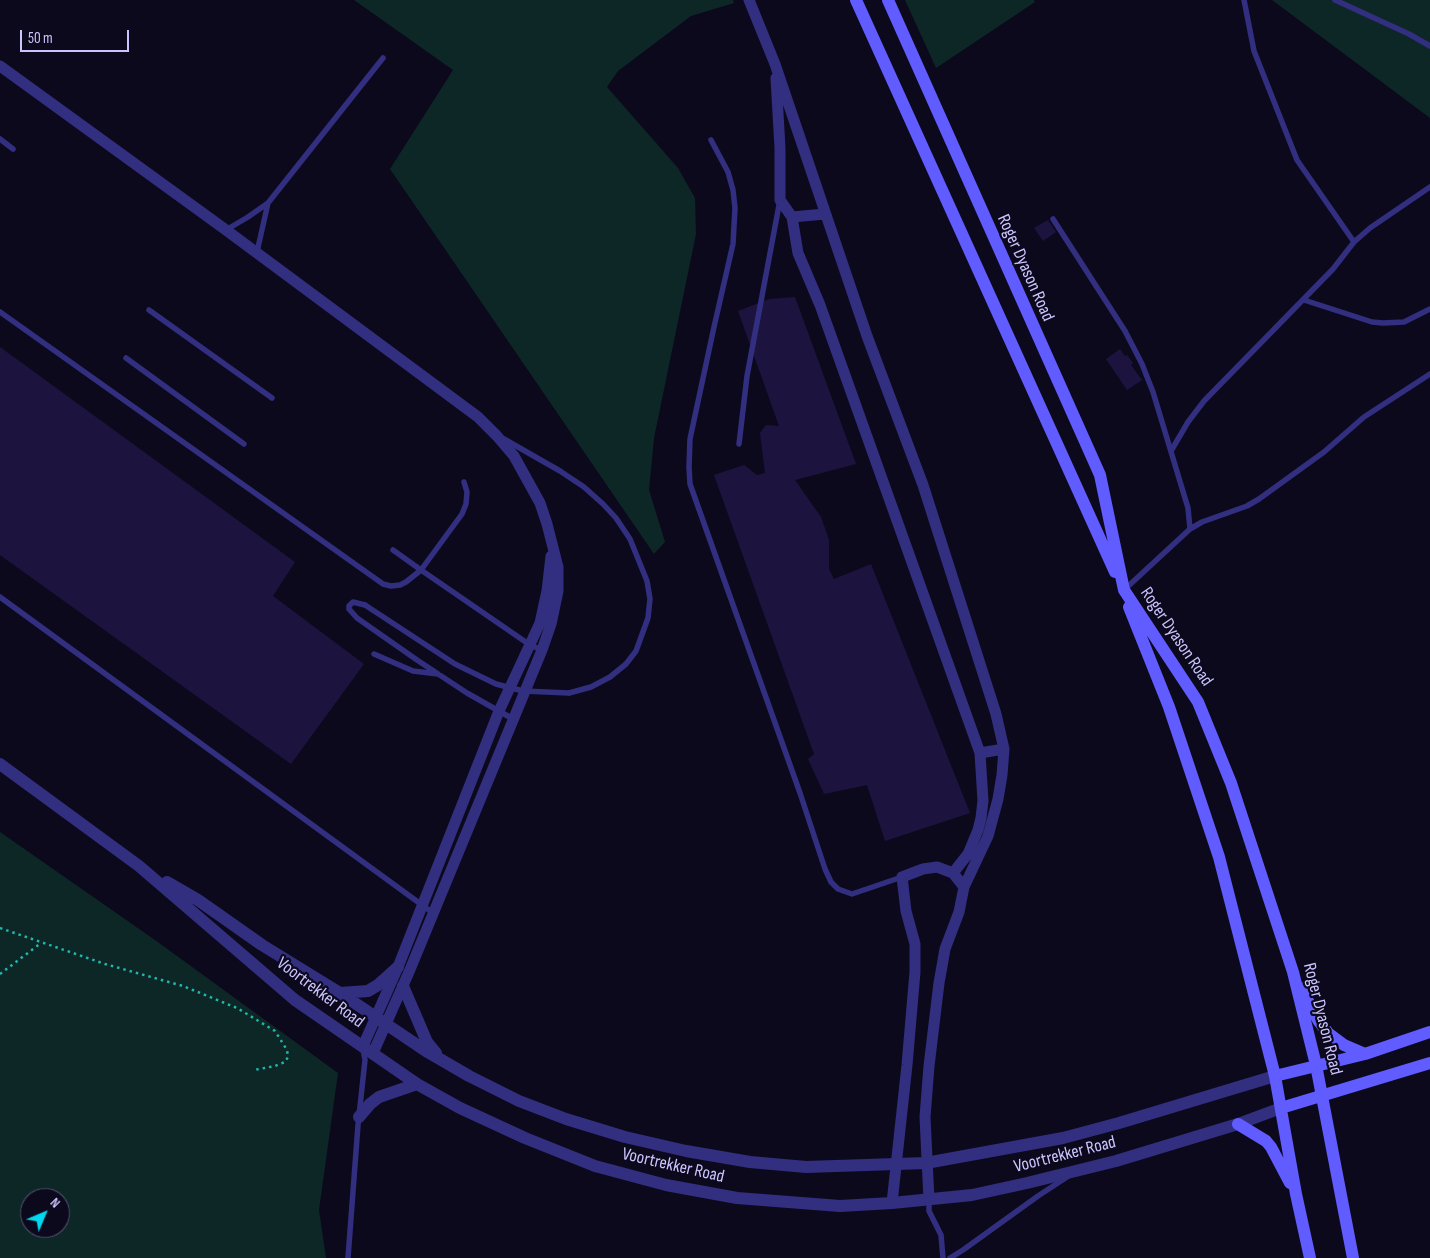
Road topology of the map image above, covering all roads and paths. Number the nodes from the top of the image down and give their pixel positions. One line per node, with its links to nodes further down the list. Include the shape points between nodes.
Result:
1 (749, 0): 8 (street)
2 (856, 0): 70 (main road, Roger Dyason Road, via 1120,585 1169,707 1219,857)
3 (888, 0): 38 (main road, Roger Dyason Road, via 1100,476)
4 (1244, 0): 20 (lane, via 1254,51 1298,160)
5 (1335, 0): 6 (lane)
6 (1430, 46)
7 (382, 58): 15 (lane)
8 (775, 64): 14 (street); 16 (street)
9 (0, 66): 19 (street)
10 (0, 139): 12 (lane)
11 (711, 140): 51 (lane, via 728,172 733,190 733,244 692,430 690,484 831,882 838,890 852,894)
12 (13, 149)
13 (1430, 187): 20 (lane)
14 (780, 200): 17 (street); 31 (lane, via 747,376)
15 (268, 203): 19 (lane); 21 (lane)
16 (825, 214): 17 (street); 46 (street, via 923,485 996,714)
17 (792, 217): 47 (street, via 793,234 803,268 820,305)
18 (1052, 219): 32 (lane, via 1134,348 1150,385)
19 (226, 230): 21 (street)
20 (1354, 242): 22 (lane)
21 (257, 252): 29 (street, via 457,400)
22 (1304, 300): 24 (lane, via 1383,323 1404,322); 32 (lane, via 1204,401)
23 (149, 310): 28 (lane)
24 (1430, 310)
25 (0, 312): 37 (lane, via 383,584 400,585)
26 (126, 358): 30 (lane)
27 (1430, 374): 34 (lane, via 1364,417 1324,452 1259,499)
28 (272, 398)
29 (497, 436): 35 (street, via 514,456 540,503); 43 (lane, bridge, via 560,470 584,487 616,518 630,539 648,581 648,618 636,651 626,664 591,687 569,693 523,690 496,684 448,660 365,605 353,602 349,606 357,618)
30 (244, 444)
31 (739, 444)
32 (1171, 451): 34 (lane, via 1188,508)
33 (464, 482): 37 (lane, via 467,492 462,514)
34 (1190, 529): 38 (lane)
35 (553, 544): 40 (street, via 544,609); 41 (street, via 558,590)
36 (393, 550): 37 (lane)
37 (421, 570): 40 (lane)
38 (1124, 590): 58 (main road, Roger Dyason Road, via 1198,702 1231,783)
39 (0, 597): 53 (lane)
40 (530, 645): 41 (lane); 44 (street)
41 (542, 650): 45 (street)
42 (374, 654): 43 (lane, via 413,671)
43 (438, 674): 44 (lane)
44 (499, 711): 45 (lane); 53 (street)
45 (513, 719): 54 (street)
46 (1004, 749): 47 (street); 52 (street, via 998,799 988,836)
47 (980, 753): 50 (street, via 981,818 968,854)
48 (0, 764): 49 (street, Voortrekker Road)
49 (139, 866): 61 (street, Voortrekker Road, via 198,900 262,945); 64 (street, Voortrekker Road, via 295,1000)
50 (952, 873): 51 (street, via 937,867); 52 (street)
51 (902, 877): 77 (street, via 906,911 915,944 915,972)
52 (964, 887): 76 (street, via 959,912 945,949 939,983 927,1092)
53 (422, 906): 54 (lane); 57 (street)
54 (433, 913): 60 (street)
55 (0, 928): 56 (path)
56 (42, 943): 59 (path); 69 (path, via 183,986 237,1008 275,1031 287,1050 285,1062)
57 (398, 968): 61 (street, via 368,991); 62 (street)
58 (1293, 972): 65 (main road, via 1328,1033 1344,1045); 68 (main road, Roger Dyason Road)
59 (0, 974)
60 (403, 986): 62 (street); 66 (street, via 427,1042)
61 (340, 993): 62 (street, Voortrekker Road)
62 (380, 1021): 64 (street); 66 (street, Voortrekker Road)
63 (1430, 1032): 65 (main road)
64 (367, 1053): 71 (street, Voortrekker Road); 74 (lane)
65 (1365, 1054): 68 (main road)
66 (442, 1060): 77 (street, Voortrekker Road, via 527,1104 625,1137 750,1162 806,1167)
67 (1430, 1063): 72 (main road)
68 (1316, 1065): 70 (main road); 72 (main road, Roger Dyason Road)
69 (254, 1070)
70 (1275, 1076): 73 (main road, Roger Dyason Road); 76 (street, Voortrekker Road, via 1063,1138)
71 (417, 1084): 74 (street, via 379,1097); 81 (street, Voortrekker Road, via 525,1138 595,1166 666,1185 788,1203 840,1206)
72 (1322, 1096): 73 (main road); 88 (main road, Roger Dyason Road)
73 (1281, 1108): 75 (street, Voortrekker Road); 79 (main road, Roger Dyason Road)
74 (359, 1117): 83 (lane)
75 (1238, 1124): 78 (street, Voortrekker Road); 79 (main road, via 1266,1141)
76 (926, 1163): 77 (street, Voortrekker Road); 80 (street)
77 (896, 1165): 81 (street)
78 (1076, 1171): 80 (street, Voortrekker Road, via 972,1195); 82 (lane)
79 (1296, 1194): 87 (main road, Roger Dyason Road)
80 (929, 1200): 81 (street, Voortrekker Road); 84 (lane, via 928,1211 941,1235)
81 (892, 1203)
82 (963, 1250): 85 (lane); 86 (lane)
83 (348, 1258)
84 (943, 1258)
85 (950, 1258)
86 (962, 1258)
87 (1310, 1258)
88 (1353, 1258)

